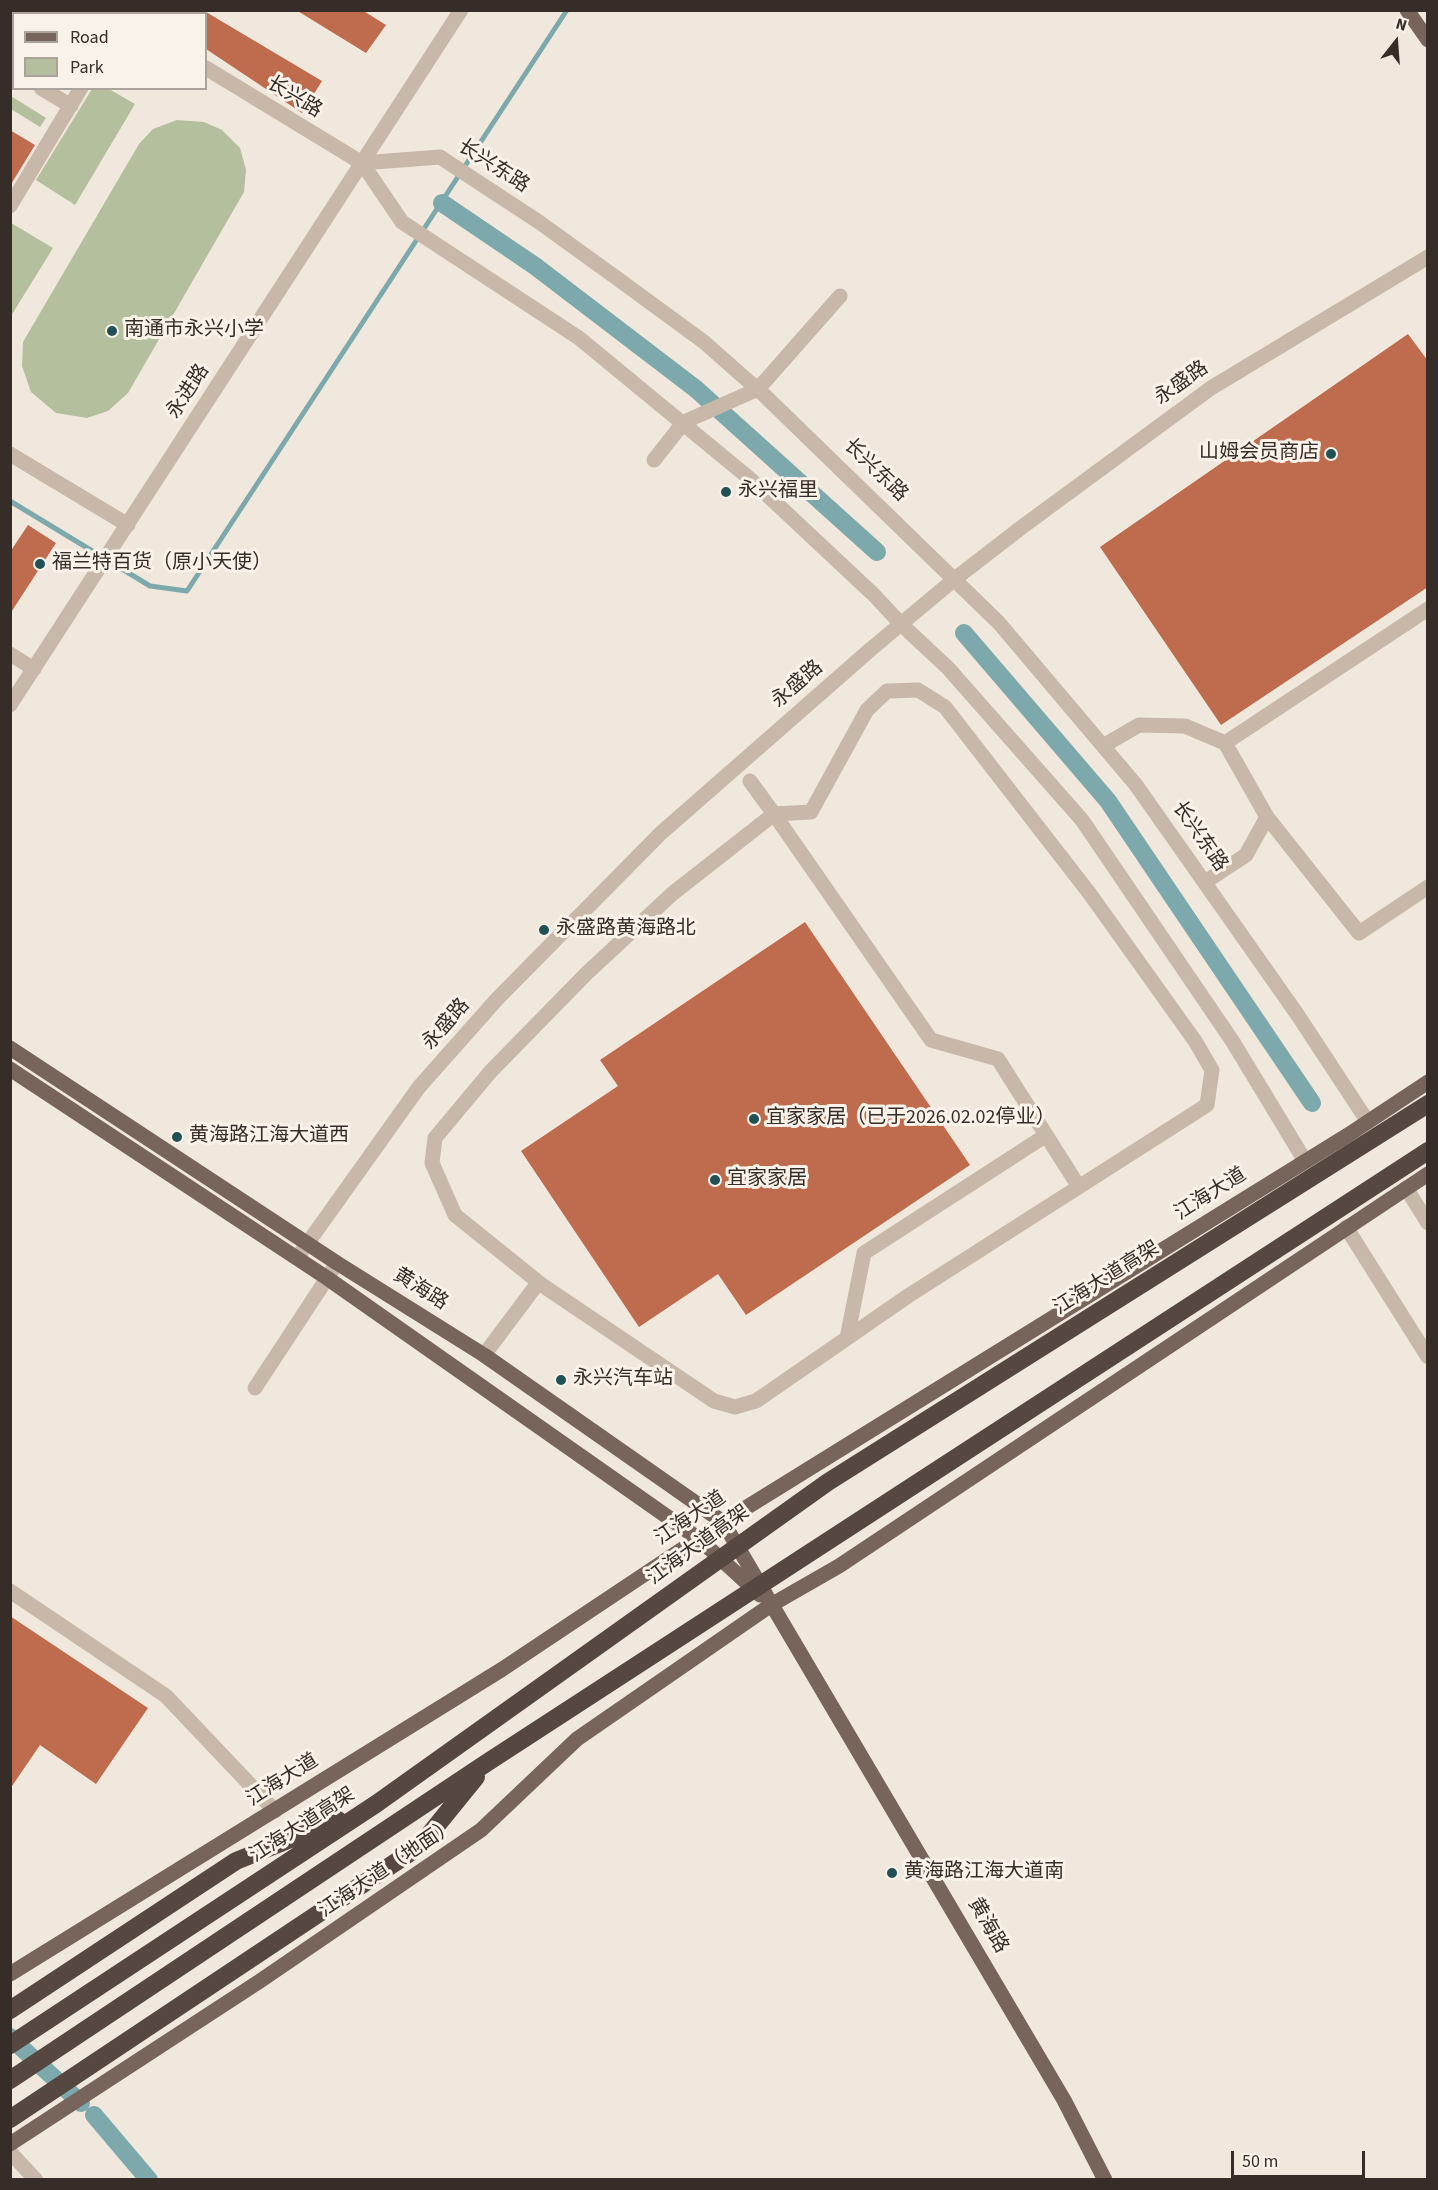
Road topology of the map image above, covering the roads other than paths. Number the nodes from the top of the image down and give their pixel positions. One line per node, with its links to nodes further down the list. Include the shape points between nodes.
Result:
1 (461, 10): 8 (street, 永进路)
2 (1407, 10): 3 (main road)
3 (1428, 40)
4 (207, 69): 8 (street, 长兴路)
5 (44, 90): 7 (street)
6 (80, 90): 7 (street)
7 (70, 106): 9 (street)
8 (362, 163): 12 (street, 长兴东路, via 440,157 539,222 704,342); 13 (street, via 402,222 579,338); 16 (street, 永进路)
9 (10, 206)
10 (1428, 257): 17 (street, 永盛路, via 1211,388)
11 (840, 296): 12 (street)
12 (758, 389): 13 (street); 17 (street, 长兴东路)
13 (684, 422): 15 (street); 19 (street, via 766,494)
14 (10, 453): 16 (street)
15 (654, 460)
16 (124, 531): 21 (street, 永进路)
17 (956, 578): 19 (street, 永盛路); 24 (street, 长兴东路)
18 (1428, 609): 23 (street)
19 (902, 625): 37 (street, via 948,669 1083,820 1233,1042); 43 (street, 永盛路, via 661,833 498,998 419,1087)
20 (10, 654): 21 (street)
21 (34, 669): 22 (street, 永进路)
22 (10, 705)
23 (1225, 743): 24 (street, via 1185,726 1138,725); 27 (street)
24 (1104, 746): 28 (street, 长兴东路)
25 (750, 781): 26 (street)
26 (774, 814): 35 (street, via 931,1040 998,1059); 39 (street, via 811,812 867,710 887,691 918,690 945,707 1141,963 1212,1070 1207,1105); 47 (street, via 672,894 587,973 491,1071 435,1138 432,1163 455,1215)
27 (1267, 817): 28 (street, via 1246,855); 29 (street, via 1359,933)
28 (1204, 882): 34 (street, 长兴东路)
29 (1428, 887)
30 (10, 1048): 43 (main road, 黄海路)
31 (10, 1069): 44 (main road, 黄海路)
32 (1428, 1082): 34 (main road, 江海大道)
33 (1428, 1104): 57 (highway, 江海大道高架, via 828,1482)
34 (1368, 1122): 37 (main road, 江海大道)
35 (1045, 1136): 39 (street); 48 (street, via 864,1253)
36 (1428, 1151): 56 (highway)
37 (1305, 1161): 52 (main road, 江海大道)
38 (1428, 1174): 40 (main road)
39 (1079, 1187): 48 (street)
40 (1406, 1188): 41 (street); 42 (main road)
41 (1428, 1223)
42 (1346, 1227): 50 (street); 55 (main road, via 839,1566)
43 (307, 1243): 44 (street, 永盛路); 45 (main road, 黄海路)
44 (297, 1258): 46 (main road, 黄海路)
45 (337, 1263): 46 (street); 49 (main road, 黄海路)
46 (327, 1278): 51 (street); 53 (main road, 黄海路)
47 (538, 1282): 48 (street, via 714,1401 735,1407 756,1401); 49 (street)
48 (847, 1338)
49 (484, 1355): 52 (main road, 黄海路)
50 (1428, 1357)
51 (255, 1388)
52 (723, 1522): 53 (main road, 江海大道); 55 (main road, 黄海路)
53 (699, 1539): 55 (main road, 黄海路); 58 (main road, 江海大道, via 501,1670)
54 (10, 1591): 58 (street, via 166,1696)
55 (771, 1605): 64 (main road, 江海大道（地面）, via 577,1739 481,1830 260,1981); 67 (main road, 黄海路, via 812,1668 1064,2100)
56 (488, 1762): 62 (highway); 63 (highway, via 420,1846)
57 (376, 1804): 60 (highway, via 236,1861); 61 (highway, 江海大道高架)
58 (275, 1810): 59 (main road, 江海大道)
59 (10, 1974)
60 (10, 2010)
61 (10, 2045)
62 (10, 2080)
63 (10, 2119)
64 (10, 2144)
65 (10, 2152): 66 (street)
66 (36, 2180)
67 (1105, 2180)

